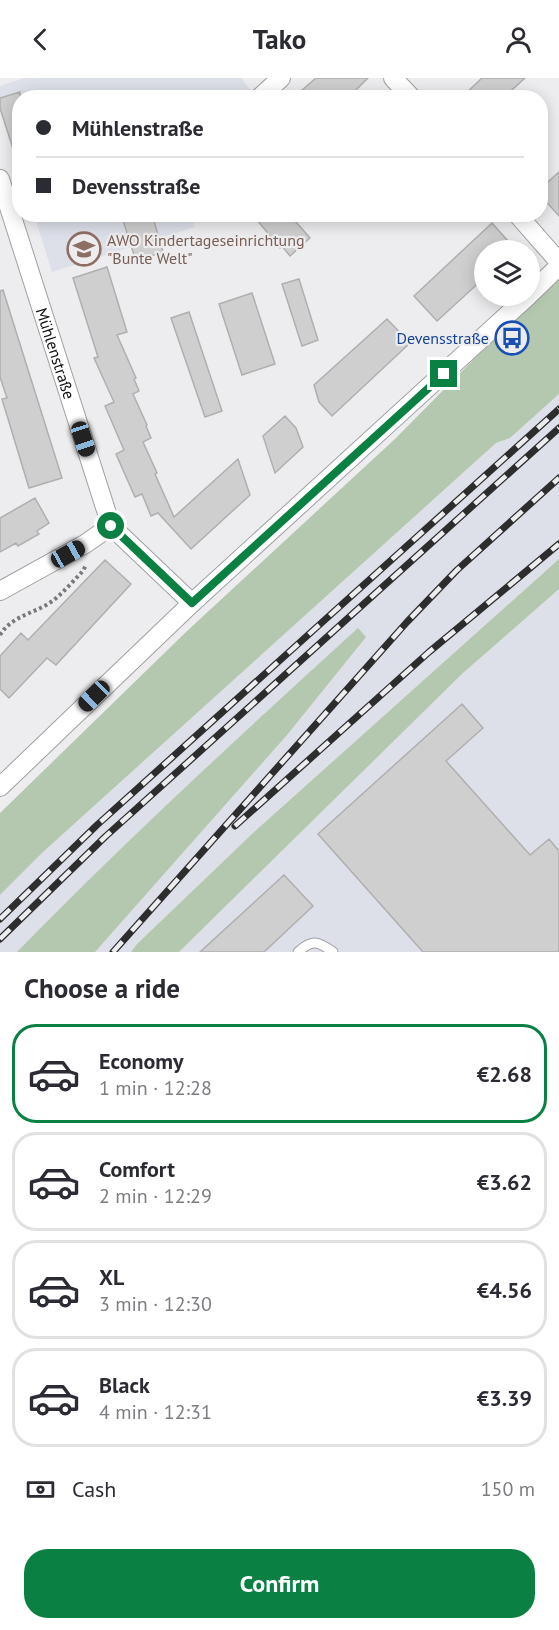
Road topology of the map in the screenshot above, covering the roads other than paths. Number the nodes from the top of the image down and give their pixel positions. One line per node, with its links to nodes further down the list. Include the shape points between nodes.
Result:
1 (281, 78): 3 (street)
2 (393, 78): 4 (street)
3 (268, 90)
4 (404, 90)
5 (0, 178): 6 (street, Mühlenstraße)
6 (12, 216)
7 (14, 222): 12 (street, Mühlenstraße)
8 (524, 222): 9 (street)
9 (559, 264): 10 (street)
10 (540, 284)
11 (517, 306): 14 (street)
12 (111, 526): 13 (street); 14 (street, Mühlenstraße)
13 (0, 591)
14 (192, 603): 15 (street)
15 (0, 788)
16 (298, 952): 17 (lane, via 308,943 317,942)
17 (333, 952)

